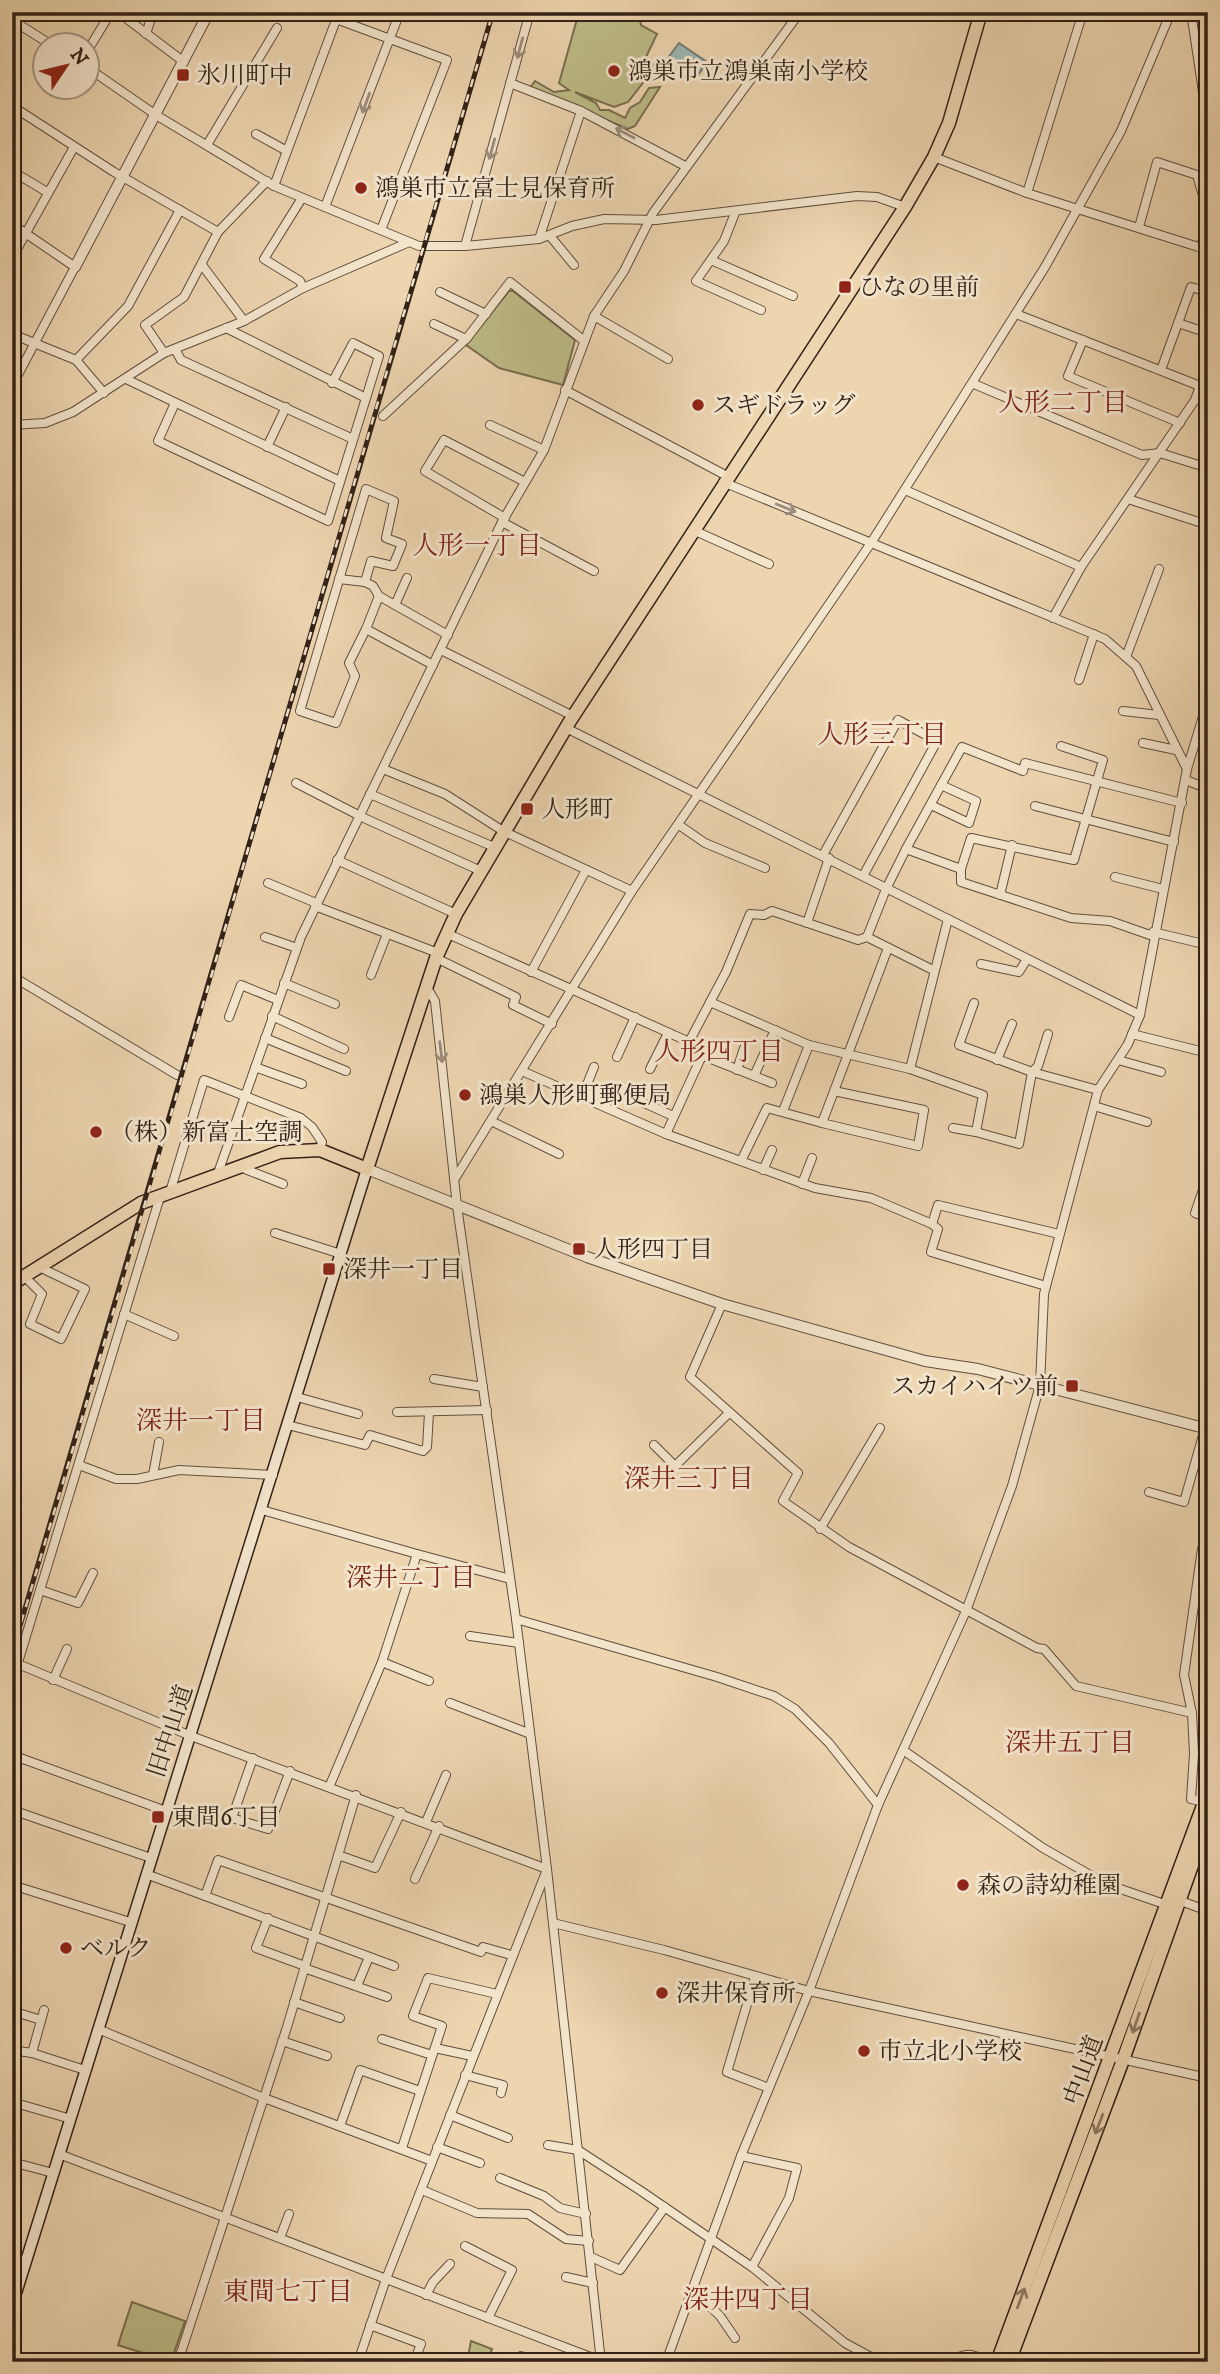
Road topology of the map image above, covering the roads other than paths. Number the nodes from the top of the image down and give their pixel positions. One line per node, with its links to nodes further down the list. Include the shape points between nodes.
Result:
1 (111, 12): 16 (street)
2 (118, 12): 18 (street)
3 (153, 12): 18 (street)
4 (209, 12): 20 (street)
5 (400, 12): 19 (street)
6 (530, 12): 22 (street, one-way to 22)
7 (772, 12): 13 (street)
8 (981, 12): 32 (main road, via 949,123)
9 (1083, 12): 38 (street)
10 (1171, 12): 42 (street, via 1121,131)
11 (1191, 12): 23 (street)
12 (338, 16): 19 (street); 31 (street)
13 (797, 16): 33 (street)
14 (12, 20): 17 (street)
15 (277, 28): 29 (street)
16 (99, 32)
17 (32, 33)
18 (146, 34): 20 (street)
19 (390, 39): 40 (street, one-way to 40); 50 (street, via 447,60)
20 (184, 62): 26 (street)
21 (102, 78): 26 (street)
22 (510, 83): 25 (street); 56 (street, one-way to 56)
23 (1206, 104): 27 (street)
24 (12, 106): 30 (street)
25 (581, 111): 33 (street, one-way to 25); 54 (street)
26 (156, 115): 29 (street); 35 (street)
27 (1208, 125)
28 (256, 134): 31 (street)
29 (207, 145): 36 (street)
30 (74, 147): 35 (street); 37 (street)
31 (287, 151): 36 (street)
32 (934, 157): 38 (street); 41 (main road)
33 (685, 166): 46 (street)
34 (12, 171): 37 (street)
35 (123, 177): 43 (street); 62 (street)
36 (270, 184): 39 (street); 51 (street)
37 (47, 192): 52 (street)
38 (1027, 193): 42 (street)
39 (302, 198): 40 (street); 63 (street, via 264,259 300,281)
40 (325, 207): 50 (street)
41 (905, 207): 45 (street, via 857,196); 104 (main road)
42 (1079, 208): 49 (street); 69 (street)
43 (180, 211): 51 (street); 84 (street, via 128,306)
44 (1208, 212): 49 (street, via 1197,175 1157,162)
45 (735, 213): 46 (street); 59 (street)
46 (649, 219): 53 (street, via 604,219); 70 (street, via 624,271)
47 (12, 224): 52 (street)
48 (1208, 226): 57 (street)
49 (1139, 227): 57 (street)
50 (381, 230): 55 (street)
51 (218, 232): 60 (street)
52 (26, 234): 58 (street); 62 (street)
53 (550, 236): 54 (street); 61 (street)
54 (539, 239): 56 (street)
55 (407, 243): 56 (street); 63 (street)
56 (465, 246)
57 (1204, 249)
58 (12, 258)
59 (711, 260): 66 (street); 67 (street, via 696,281)
60 (202, 265): 71 (street); 82 (street, via 184,296 145,325)
61 (575, 265)
62 (75, 267): 80 (street)
63 (303, 288): 71 (street)
64 (440, 292): 68 (street)
65 (1208, 292): 72 (street, via 1191,287)
66 (793, 296)
67 (761, 310)
68 (486, 314): 77 (street); 78 (street, via 510,282)
69 (1016, 314): 79 (street); 89 (street)
70 (594, 316): 78 (street); 83 (street)
71 (244, 321): 74 (street)
72 (1178, 323): 75 (street); 85 (street)
73 (434, 324): 77 (street)
74 (226, 328): 81 (street); 88 (street)
75 (1208, 333)
76 (12, 334): 80 (street)
77 (466, 339): 95 (street)
78 (583, 340): 90 (street)
79 (1083, 340): 85 (street); 96 (street, via 1068,376)
80 (34, 343): 84 (street); 87 (street)
81 (175, 349): 82 (street); 94 (street, via 181,360)
82 (164, 353): 86 (street)
83 (668, 359)
84 (76, 360): 91 (street)
85 (1161, 370): 96 (street, via 1200,386)
86 (125, 379): 91 (street); 93 (street)
87 (13, 383)
88 (332, 383): 92 (street); 92 (street, via 353,343 379,356)
89 (974, 384): 102 (street, via 1142,455); 107 (street)
90 (565, 390): 101 (street); 104 (street)
91 (104, 393): 97 (street, via 46,423)
92 (366, 398): 99 (street)
93 (175, 403): 100 (street); 105 (street, via 158,441 328,521)
94 (286, 407): 99 (street); 100 (street)
95 (383, 416)
96 (1180, 423): 102 (street)
97 (12, 425)
98 (491, 425): 101 (street)
99 (354, 439): 105 (street)
100 (267, 447): 105 (street)
101 (544, 450): 106 (street)
102 (1160, 453): 103 (street); 108 (street)
103 (1208, 468)
104 (725, 479): 111 (main road); 112 (street, one-way to 112)
105 (340, 481)
106 (525, 482): 109 (street); 109 (street, via 444,440 425,471)
107 (905, 490): 112 (street); 114 (street)
108 (1128, 499): 110 (street); 114 (street)
109 (503, 520): 116 (street); 125 (street)
110 (1208, 525)
111 (693, 530): 113 (street); 133 (main road)
112 (871, 543): 122 (street); 145 (street)
113 (769, 564)
114 (1080, 567): 122 (street)
115 (1159, 569): 127 (street)
116 (594, 571)
117 (407, 578): 121 (street)
118 (339, 579): 119 (street); 119 (street, via 366,489 394,501 386,538 402,544 393,566 371,561); 123 (street, via 300,711 336,723 355,676 349,663)
119 (365, 582): 120 (street)
120 (379, 596): 121 (street); 123 (street)
121 (395, 605): 125 (street)
122 (1053, 618): 124 (street)
123 (366, 629): 128 (street)
124 (1094, 634): 127 (street); 129 (street)
125 (448, 635): 126 (street)
126 (441, 650): 128 (street); 133 (street)
127 (1126, 657): 132 (street, via 1136,666)
128 (433, 665): 138 (street)
129 (1080, 680)
130 (1208, 700): 139 (street)
131 (1123, 711): 132 (street)
132 (1159, 715): 137 (street)
133 (573, 716): 134 (main road)
134 (566, 728): 145 (street); 153 (main road)
135 (1143, 743): 137 (street)
136 (1061, 746): 141 (street, via 1103,760)
137 (1176, 750): 139 (street)
138 (383, 769): 146 (street); 153 (street, via 445,794)
139 (1187, 769): 140 (street)
140 (1186, 780): 144 (street); 147 (street)
141 (1096, 782): 143 (street, via 1025,763 1023,772 961,747); 147 (street); 151 (street)
142 (296, 783): 150 (street)
143 (941, 785): 148 (street); 148 (street, via 976,801 969,823)
144 (1208, 789)
145 (700, 793): 152 (street); 158 (street)
146 (370, 794): 150 (street); 156 (street)
147 (1182, 803): 154 (street)
148 (931, 806): 157 (street)
149 (1035, 806): 151 (street)
150 (360, 815): 159 (street); 163 (street)
151 (1085, 817): 154 (street); 155 (street, via 1074,860)
152 (679, 825): 160 (street, via 705,843); 169 (street)
153 (503, 831): 156 (main road); 162 (street)
154 (1174, 842): 168 (street)
155 (1012, 845): 161 (street, via 971,838); 170 (street)
156 (494, 847): 163 (main road)
157 (906, 849): 161 (street); 167 (street)
158 (826, 856): 164 (street); 164 (street, via 898,720 937,741); 174 (street)
159 (337, 860): 171 (street); 172 (street)
160 (765, 867)
161 (961, 869): 170 (street, via 961,883)
162 (586, 870): 169 (street); 187 (street)
163 (481, 871): 172 (main road)
164 (863, 876): 167 (street)
165 (1115, 877): 168 (street)
166 (268, 883): 171 (street)
167 (886, 889): 173 (street); 179 (street)
168 (1163, 889): 177 (street)
169 (632, 891): 192 (street)
170 (1000, 895): 177 (street, via 1071,918 1110,921)
171 (316, 904): 176 (street); 181 (street)
172 (456, 914): 175 (main road)
173 (948, 919): 184 (street); 186 (street)
174 (807, 923): 179 (street, via 858,940); 194 (street, via 772,911 750,914)
175 (446, 933): 183 (main road); 187 (street)
176 (387, 934): 183 (street); 188 (street)
177 (1153, 934): 180 (street); 197 (street)
178 (265, 937): 181 (street)
179 (867, 937): 182 (street)
180 (1208, 945)
181 (297, 948): 190 (street)
182 (888, 948): 186 (street); 215 (street)
183 (437, 956): 191 (main road); 201 (street, via 516,997 513,1005)
184 (1027, 959): 185 (street, via 1019,972); 197 (street)
185 (981, 964)
186 (933, 970): 221 (street)
187 (531, 972): 192 (street)
188 (371, 975)
189 (12, 976): 227 (street)
190 (284, 983): 193 (street); 196 (street)
191 (426, 986): 251 (main road); 255 (street, one-way to 255, via 435,1001)
192 (573, 990): 200 (street); 201 (street)
193 (278, 1000): 198 (street); 199 (street, via 241,985)
194 (710, 1002): 203 (street); 208 (street)
195 (974, 1003): 216 (street, via 959,1045)
196 (335, 1004)
197 (1140, 1015): 206 (street)
198 (272, 1016): 207 (street); 211 (street)
199 (229, 1017)
200 (635, 1017): 204 (street); 214 (street)
201 (552, 1024): 224 (street)
202 (1012, 1024): 216 (street)
203 (775, 1030): 209 (street); 228 (street)
204 (668, 1032): 208 (street); 220 (street)
205 (1048, 1034): 225 (street)
206 (1132, 1034): 212 (street); 217 (street)
207 (265, 1038): 218 (street); 223 (street)
208 (689, 1042): 213 (street, via 705,1049)
209 (809, 1045): 215 (street); 237 (street)
210 (744, 1048): 222 (street)
211 (344, 1049)
212 (1208, 1052)
213 (701, 1055): 222 (street); 238 (street)
214 (617, 1057)
215 (849, 1057): 221 (street); 232 (street)
216 (997, 1060): 225 (street)
217 (1118, 1060): 226 (street); 231 (street)
218 (255, 1067): 230 (street); 233 (street)
219 (594, 1067): 234 (street)
220 (650, 1069)
221 (910, 1069): 243 (street, via 983,1096)
222 (737, 1070): 228 (street)
223 (346, 1071)
224 (522, 1071): 234 (street); 239 (street)
225 (1032, 1072): 231 (street); 243 (street, via 1019,1144)
226 (1161, 1072)
227 (177, 1075)
228 (754, 1076): 229 (street)
229 (772, 1083)
230 (302, 1084)
231 (1098, 1090): 236 (street)
232 (834, 1091): 241 (street); 241 (street, via 924,1110 918,1146)
233 (243, 1096): 245 (street, via 301,1118 322,1142); 253 (street); 258 (street, via 204,1080)
234 (582, 1097): 244 (street)
235 (631, 1097): 238 (street)
236 (1094, 1106): 240 (street); 263 (street)
237 (783, 1111): 241 (street); 249 (street, via 766,1108)
238 (673, 1116): 244 (street)
239 (491, 1121): 247 (street); 255 (street)
240 (1147, 1122)
241 (822, 1123)
242 (953, 1128): 243 (street)
243 (976, 1132)
244 (666, 1134): 249 (street)
245 (320, 1150): 250 (main road, via 288,1150); 251 (main road)
246 (772, 1150): 252 (street)
247 (559, 1154)
248 (812, 1158): 257 (street)
249 (741, 1161): 252 (street)
250 (243, 1164): 253 (main road); 256 (street, via 245,1169)
251 (367, 1169): 259 (street); 264 (main road, 旧中山道)
252 (763, 1170): 257 (street)
253 (218, 1173): 258 (main road)
254 (1208, 1175): 260 (street, via 1195,1213)
255 (456, 1177): 259 (street)
256 (283, 1184)
257 (802, 1184): 261 (street, via 872,1198)
258 (165, 1195): 265 (main road, via 107,1222); 270 (street)
259 (457, 1206): 269 (street); 274 (street)
260 (1208, 1218)
261 (932, 1224): 263 (street, via 938,1205); 268 (street, via 938,1229 932,1252)
262 (275, 1233): 264 (street)
263 (1059, 1234): 268 (street)
264 (341, 1254): 275 (main road, 旧中山道)
265 (40, 1267): 266 (main road); 266 (street, via 85,1289 61,1339 30,1324 42,1294)
266 (25, 1277): 267 (main road)
267 (12, 1284)
268 (1046, 1286): 273 (street)
269 (722, 1304): 273 (street, via 925,1361); 279 (street, via 690,1377)
270 (124, 1314): 271 (street); 286 (street)
271 (174, 1336)
272 (435, 1378): 274 (street)
273 (1040, 1385): 283 (street); 297 (street, via 1012,1486)
274 (483, 1387): 276 (street)
275 (297, 1397): 280 (street); 281 (main road, 旧中山道)
276 (486, 1410): 278 (street); 295 (street)
277 (397, 1412): 278 (street)
278 (429, 1413): 281 (street, via 423,1451 370,1435 365,1445)
279 (729, 1413): 285 (street, via 676,1466); 291 (street, via 798,1473 783,1501)
280 (358, 1414)
281 (288, 1425): 288 (main road, 旧中山道)
282 (880, 1428): 291 (street)
283 (1206, 1428): 289 (street, via 1184,1503)
284 (159, 1442): 287 (street)
285 (654, 1445)
286 (79, 1465): 287 (street, via 116,1479); 296 (street)
287 (153, 1475): 288 (street, via 179,1470)
288 (273, 1475): 290 (main road, 旧中山道)
289 (1149, 1492)
290 (262, 1510): 293 (street); 310 (main road, 旧中山道)
291 (820, 1529): 297 (street)
292 (1208, 1547): 308 (street, via 1202,1549 1184,1675)
293 (417, 1554): 295 (street); 302 (street)
294 (93, 1573): 296 (street, via 78,1603)
295 (510, 1579): 298 (street)
296 (40, 1590): 303 (street)
297 (966, 1611): 308 (street, via 1044,1649 1076,1686); 311 (street)
298 (516, 1619): 300 (street); 319 (street, via 774,1696 795,1709 829,1743)
299 (470, 1636): 300 (street)
300 (519, 1643): 309 (street)
301 (67, 1649): 304 (street)
302 (382, 1662): 305 (street); 316 (street)
303 (18, 1664): 304 (street); 306 (street)
304 (53, 1680): 310 (street)
305 (429, 1681)
306 (12, 1682)
307 (450, 1703): 309 (street)
308 (1192, 1713): 318 (street, via 1191,1799)
309 (528, 1733): 328 (street)
310 (191, 1736): 313 (street); 321 (main road, 旧中山道)
311 (903, 1750): 319 (street); 334 (street, via 1043,1848 1106,1884)
312 (12, 1755): 321 (street)
313 (253, 1758): 314 (street); 314 (street, via 232,1818 268,1829)
314 (290, 1771): 316 (street)
315 (446, 1775): 324 (street)
316 (330, 1786): 317 (street)
317 (356, 1795): 322 (street); 326 (street)
318 (1206, 1797): 334 (main road, 中山道)
319 (878, 1805): 346 (street)
320 (12, 1810): 327 (street)
321 (166, 1811): 327 (main road, 旧中山道)
322 (401, 1812): 324 (street); 326 (street, via 375,1868)
323 (1208, 1820): 334 (main road, 中山道)
324 (426, 1822): 325 (street)
325 (439, 1826): 328 (street); 330 (street)
326 (338, 1856): 333 (street)
327 (151, 1858): 329 (main road, 旧中山道)
328 (547, 1869): 338 (street); 340 (street)
329 (146, 1874): 332 (street); 337 (main road, 旧中山道)
330 (415, 1879)
331 (12, 1885): 337 (street)
332 (205, 1896): 333 (street, via 218,1860); 336 (street)
333 (324, 1897): 339 (street); 340 (street, via 481,1952 483,1947)
334 (1173, 1903): 335 (street); 362 (main road, 中山道)
335 (1208, 1911)
336 (268, 1918): 339 (street); 343 (street, via 256,1948)
337 (130, 1922): 354 (main road, 旧中山道)
338 (553, 1923): 344 (street); 378 (street)
339 (314, 1936): 341 (street); 343 (street)
340 (511, 1955): 347 (street)
341 (369, 1957): 342 (street); 345 (street)
342 (394, 1966)
343 (304, 1967): 345 (street); 349 (street)
344 (755, 1977): 346 (street); 366 (street, via 727,2072)
345 (357, 1986): 348 (street)
346 (808, 1991): 362 (street); 366 (street)
347 (497, 1994): 358 (street, via 428,1978 413,2016 442,2026); 361 (street)
348 (387, 1997)
349 (294, 2003): 352 (street); 356 (street)
350 (44, 2010): 353 (street)
351 (12, 2011): 353 (street)
352 (340, 2018)
353 (41, 2020): 359 (street)
354 (98, 2029): 363 (main road, 旧中山道); 369 (street)
355 (383, 2039): 358 (street)
356 (282, 2041): 360 (street); 369 (street)
357 (12, 2050): 359 (street)
358 (434, 2051): 361 (street); 367 (street)
359 (32, 2053): 363 (street)
360 (327, 2056)
361 (472, 2056): 364 (street)
362 (1116, 2059): 365 (street); 421 (main road, 中山道, one-way to 362); 422 (main road, 中山道, one-way to 422)
363 (85, 2070): 372 (main road, 旧中山道)
364 (465, 2075): 368 (street, via 503,2085); 371 (street)
365 (1208, 2078)
366 (769, 2088): 380 (street)
367 (421, 2091): 373 (street, via 360,2070); 377 (street)
368 (501, 2093)
369 (264, 2098): 373 (street); 390 (street)
370 (12, 2102): 372 (street)
371 (450, 2115): 374 (street); 376 (street)
372 (71, 2119): 379 (main road, 旧中山道)
373 (340, 2126): 377 (street)
374 (508, 2138)
375 (548, 2145): 378 (street)
376 (437, 2147): 381 (street); 383 (street)
377 (402, 2148): 381 (street)
378 (578, 2150): 387 (street); 389 (street)
379 (59, 2154): 384 (main road, 旧中山道); 390 (street)
380 (741, 2155): 393 (street); 399 (street, via 797,2168 789,2198)
381 (432, 2161): 386 (street)
382 (12, 2162): 384 (street)
383 (480, 2164)
384 (53, 2173): 405 (main road, 旧中山道)
385 (500, 2178): 389 (street, via 544,2196 560,2208)
386 (422, 2190): 394 (street, via 477,2213 528,2214 566,2239); 401 (street)
387 (665, 2207): 393 (street); 397 (street, via 620,2270)
388 (289, 2214): 392 (street)
389 (586, 2214): 394 (street)
390 (226, 2218): 392 (street); 411 (street)
391 (1208, 2223): 396 (street)
392 (280, 2238): 401 (street)
393 (712, 2239): 399 (street); 403 (street)
394 (590, 2241): 397 (street)
395 (465, 2246): 406 (street, via 512,2270)
396 (1208, 2249)
397 (591, 2258): 402 (street)
398 (450, 2264): 404 (street)
399 (752, 2267): 418 (street, via 845,2343)
400 (566, 2277): 402 (street)
401 (386, 2279): 404 (street); 407 (street)
402 (593, 2283): 416 (street)
403 (694, 2291): 408 (street, via 720,2316); 417 (street)
404 (426, 2295): 406 (street)
405 (12, 2306)
406 (488, 2318): 416 (street)
407 (370, 2325): 412 (street); 413 (street, via 421,2344)
408 (734, 2338)
409 (61, 2359): 410 (street)
410 (71, 2362)
411 (178, 2362)
412 (358, 2362)
413 (414, 2362)
414 (518, 2362): 415 (street, via 521,2356)
415 (535, 2362)
416 (601, 2362)
417 (666, 2362)
418 (880, 2362)
419 (952, 2362): 420 (street, via 961,2353)
420 (990, 2362)
421 (997, 2362)
422 (1009, 2362)

